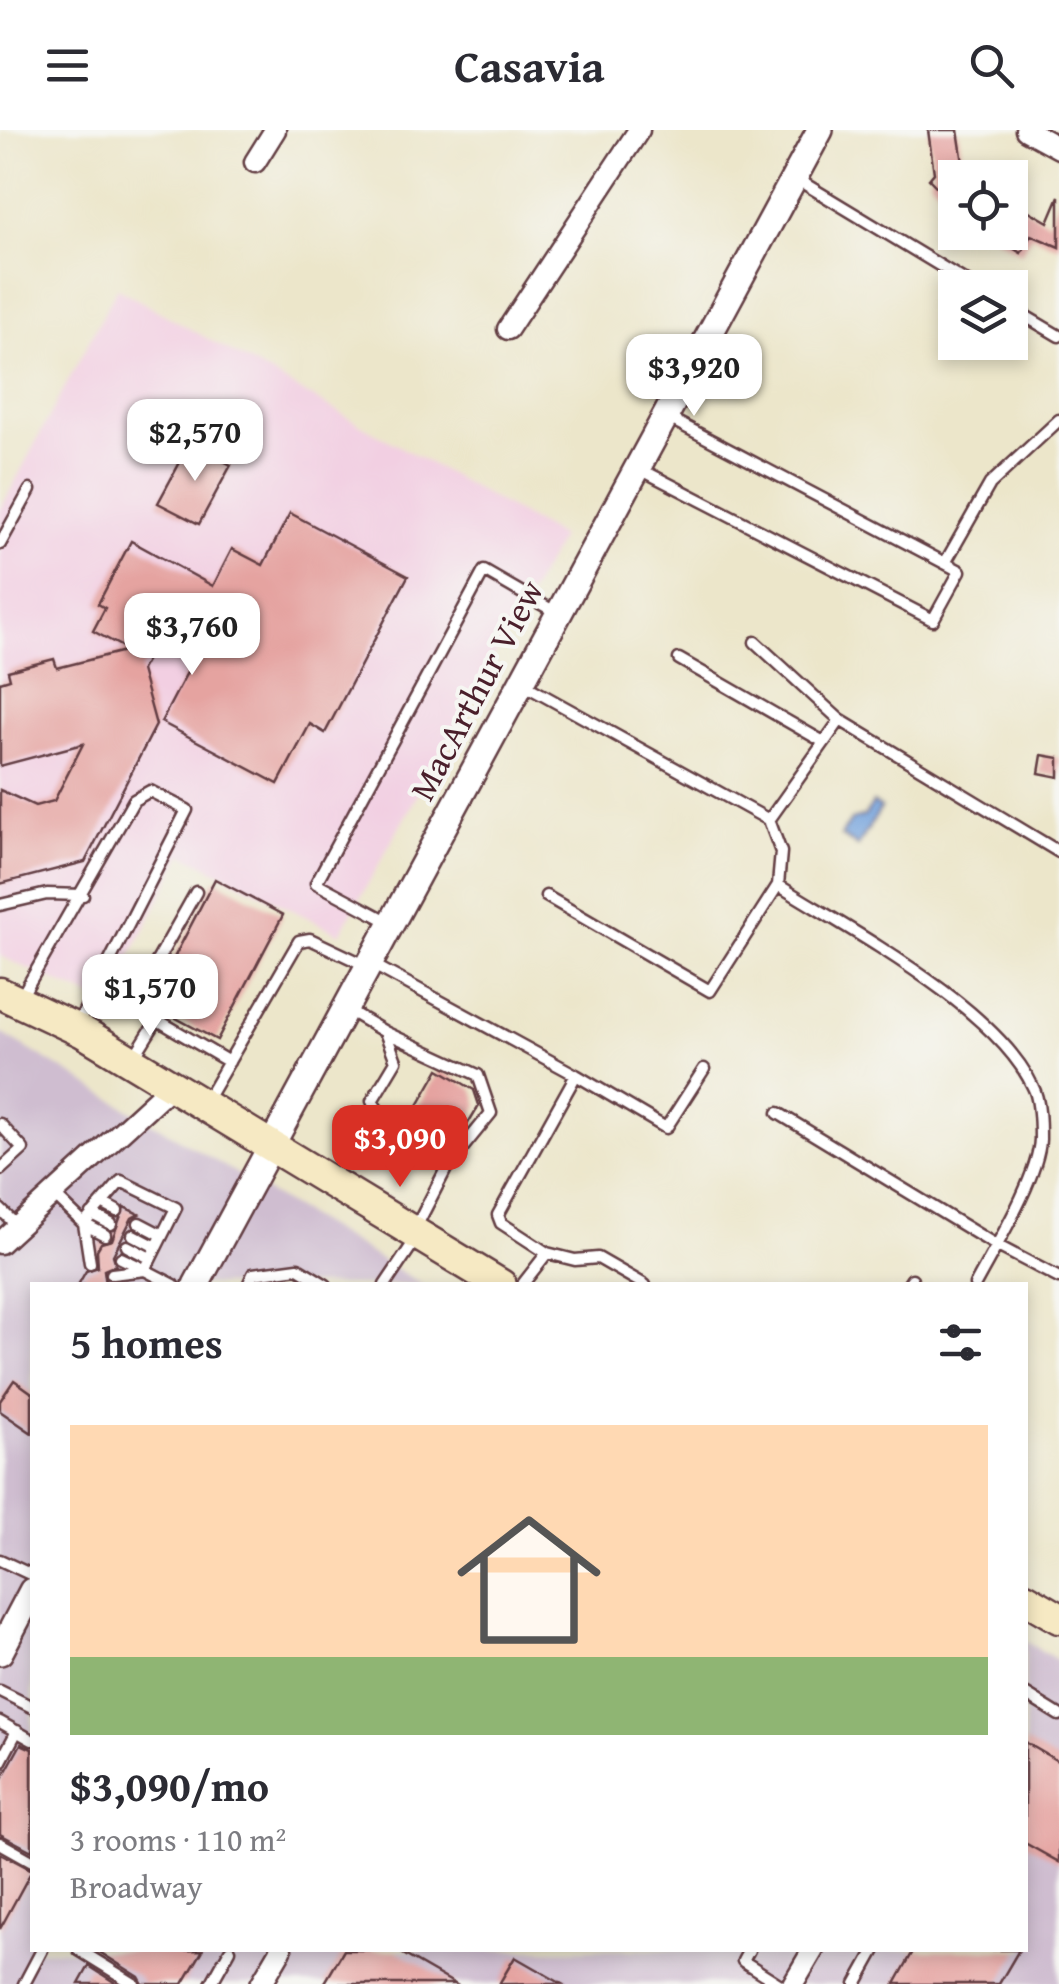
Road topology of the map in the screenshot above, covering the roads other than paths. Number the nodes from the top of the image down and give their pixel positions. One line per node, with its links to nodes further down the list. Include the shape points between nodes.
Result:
1 (275, 130): 6 (street)
2 (639, 130): 10 (street)
3 (820, 130): 7 (street, MacArthur View)
4 (1026, 130): 5 (street)
5 (1059, 148)
6 (255, 162)
7 (794, 178): 8 (lane); 12 (street, MacArthur View)
8 (948, 270)
9 (1028, 318): 11 (lane)
10 (508, 330)
11 (1059, 336)
12 (664, 416): 14 (street, MacArthur View); 17 (lane)
13 (1059, 420): 17 (lane, via 990,484)
14 (637, 467): 17 (lane, via 933,620 960,572); 18 (street, MacArthur View)
15 (30, 490): 16 (lane)
16 (0, 544)
17 (945, 564)
18 (558, 614): 21 (street, MacArthur View); 31 (lane, via 484,571 316,883)
19 (754, 642): 22 (lane)
20 (679, 659): 23 (lane)
21 (520, 682): 24 (lane); 31 (street, MacArthur View)
22 (840, 720): 23 (lane); 25 (lane)
23 (822, 742): 24 (lane)
24 (770, 820): 26 (lane, via 780,852)
25 (1059, 852)
26 (778, 885): 29 (lane, via 710,991); 61 (lane, via 989,1029 1036,1090 1040,1142 1028,1184)
27 (196, 892): 35 (lane, via 139,994 139,1009)
28 (83, 895): 30 (lane, via 47,894); 33 (lane); 36 (lane, via 134,800 150,791 187,810)
29 (546, 896)
30 (0, 906)
31 (390, 923): 32 (street, MacArthur View)
32 (367, 964): 34 (street, MacArthur View); 39 (lane, via 310,939 299,941); 41 (lane)
33 (9, 997): 36 (main road)
34 (344, 1008): 37 (lane); 46 (street, MacArthur View)
35 (157, 1020): 38 (lane); 39 (lane)
36 (76, 1028): 38 (main road)
37 (385, 1032): 47 (lane, via 396,1060 372,1101 394,1136); 47 (lane, via 478,1075 490,1113)
38 (131, 1062): 42 (main road)
39 (229, 1062): 43 (lane)
40 (704, 1069): 41 (lane, via 666,1128)
41 (576, 1074): 64 (lane, via 498,1216)
42 (170, 1086): 43 (main road); 49 (street)
43 (202, 1107): 46 (main road)
44 (778, 1113): 61 (lane)
45 (0, 1124): 48 (lane, via 23,1149)
46 (268, 1148): 57 (main road); 71 (street, MacArthur View)
47 (446, 1167): 57 (lane)
48 (0, 1170)
49 (53, 1194): 55 (lane); 56 (street)
50 (102, 1203): 52 (lane); 53 (lane); 58 (lane, via 121,1181 176,1208)
51 (0, 1209): 56 (lane)
52 (117, 1211)
53 (92, 1214): 55 (lane); 55 (lane, via 108,1229)
54 (139, 1223): 58 (lane)
55 (84, 1224): 59 (lane)
56 (18, 1227): 60 (street)
57 (416, 1234): 74 (lane); 75 (main road)
58 (162, 1235): 62 (lane)
59 (87, 1242): 63 (lane); 66 (lane)
60 (0, 1243)
61 (994, 1244): 69 (lane); 78 (lane)
62 (156, 1246): 67 (lane); 67 (lane, via 130,1240)
63 (98, 1248)
64 (547, 1254): 76 (lane); 77 (lane, via 598,1258)
65 (120, 1258): 67 (lane)
66 (90, 1262)
67 (148, 1264): 68 (lane); 70 (lane)
68 (112, 1274)
69 (1059, 1278)
70 (170, 1282)
71 (198, 1282)
72 (249, 1282): 73 (lane, via 253,1274 298,1268)
73 (321, 1282)
74 (387, 1282)
75 (495, 1282)
76 (524, 1282)
77 (640, 1282)
78 (976, 1282)
79 (0, 1560): 80 (lane)
80 (30, 1574)
81 (30, 1595): 84 (street)
82 (1028, 1600): 83 (main road)
83 (1059, 1618)
84 (0, 1652)
85 (0, 1691): 87 (lane)
86 (1028, 1696): 88 (lane)
87 (30, 1706)
88 (1059, 1715)
89 (0, 1722): 90 (lane)
90 (17, 1732): 91 (lane); 92 (lane)
91 (30, 1739)
92 (0, 1763)
93 (0, 1843): 94 (lane)
94 (30, 1860)
95 (41, 1952): 102 (lane)
96 (82, 1952): 103 (lane)
97 (229, 1952): 104 (lane)
98 (281, 1952): 105 (street)
99 (748, 1952): 106 (lane, via 743,1961)
100 (812, 1952): 107 (street)
101 (874, 1952): 108 (lane)
102 (24, 1984)
103 (134, 1984)
104 (211, 1984)
105 (262, 1984)
106 (779, 1984)
107 (793, 1984)
108 (856, 1984)

